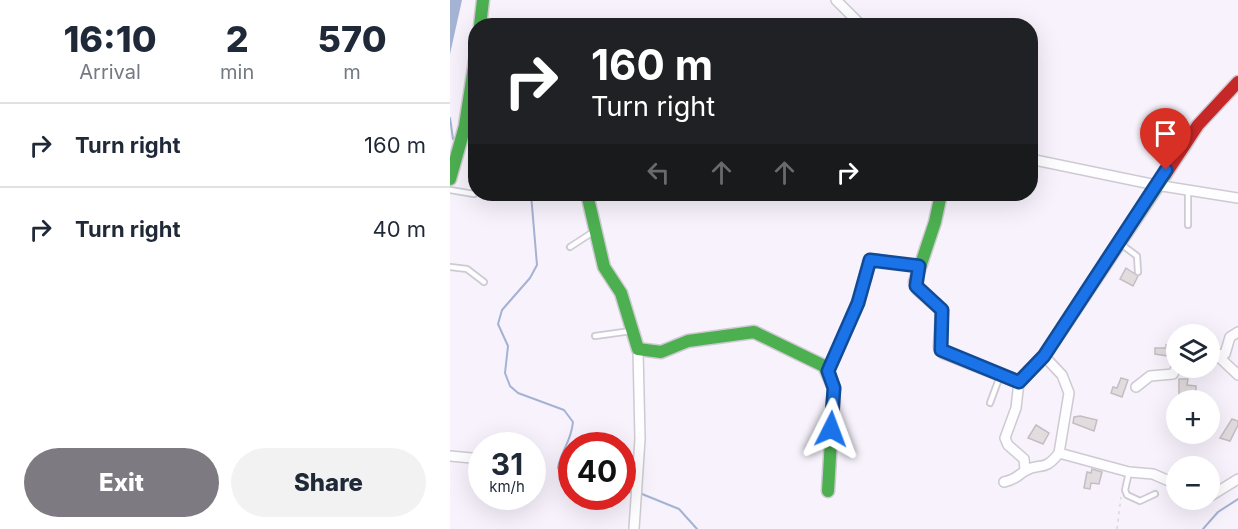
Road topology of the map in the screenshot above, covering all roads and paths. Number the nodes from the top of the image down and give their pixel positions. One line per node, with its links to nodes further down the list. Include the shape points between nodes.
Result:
1 (483, 0): 3 (street)
2 (836, 0): 4 (street)
3 (481, 18)
4 (854, 18)
5 (1238, 82): 9 (street, via 1198,124)
6 (468, 110): 8 (street)
7 (1038, 161): 9 (street)
8 (450, 179)
9 (1156, 185): 10 (street); 18 (street)
10 (1188, 189): 13 (street); 16 (lane)
11 (450, 190): 12 (lane)
12 (468, 193)
13 (1238, 198)
14 (588, 201): 17 (street)
15 (940, 201): 20 (street)
16 (1188, 225)
17 (594, 231): 19 (lane); 24 (street, via 606,272 623,297)
18 (1119, 243): 22 (lane, via 1137,256); 28 (street)
19 (570, 247)
20 (919, 266): 31 (street, via 874,259 868,262 867,277); 34 (street, via 916,286 943,314 941,350)
21 (450, 267): 23 (lane, via 467,268)
22 (1138, 272)
23 (484, 282)
24 (632, 331): 26 (lane); 27 (street)
25 (1238, 332): 29 (street, via 1230,337 1225,354)
26 (595, 336)
27 (638, 349): 31 (street, via 661,352 688,341 754,332 818,362); 50 (street, via 640,438)
28 (1044, 356): 35 (street); 38 (street, via 1062,375 1069,393)
29 (1220, 356)
30 (1220, 358): 33 (street)
31 (828, 371): 48 (street, via 834,388)
32 (1166, 375): 36 (street, via 1150,376)
33 (1238, 375)
34 (1000, 376): 35 (street); 37 (lane)
35 (1019, 382): 41 (street, via 1016,408 1005,438 1024,459)
36 (1136, 387)
37 (990, 403)
38 (1059, 453): 41 (street, via 1048,465); 42 (street)
39 (450, 456): 40 (street)
40 (468, 458)
41 (1026, 470): 45 (street)
42 (1130, 472): 44 (street); 46 (lane)
43 (1238, 479): 47 (street)
44 (1166, 480)
45 (1005, 482)
46 (1125, 486): 49 (lane, via 1126,494 1138,500); 51 (path)
47 (1220, 490)
48 (828, 491)
49 (1155, 494)
50 (634, 529)
51 (1117, 529)

